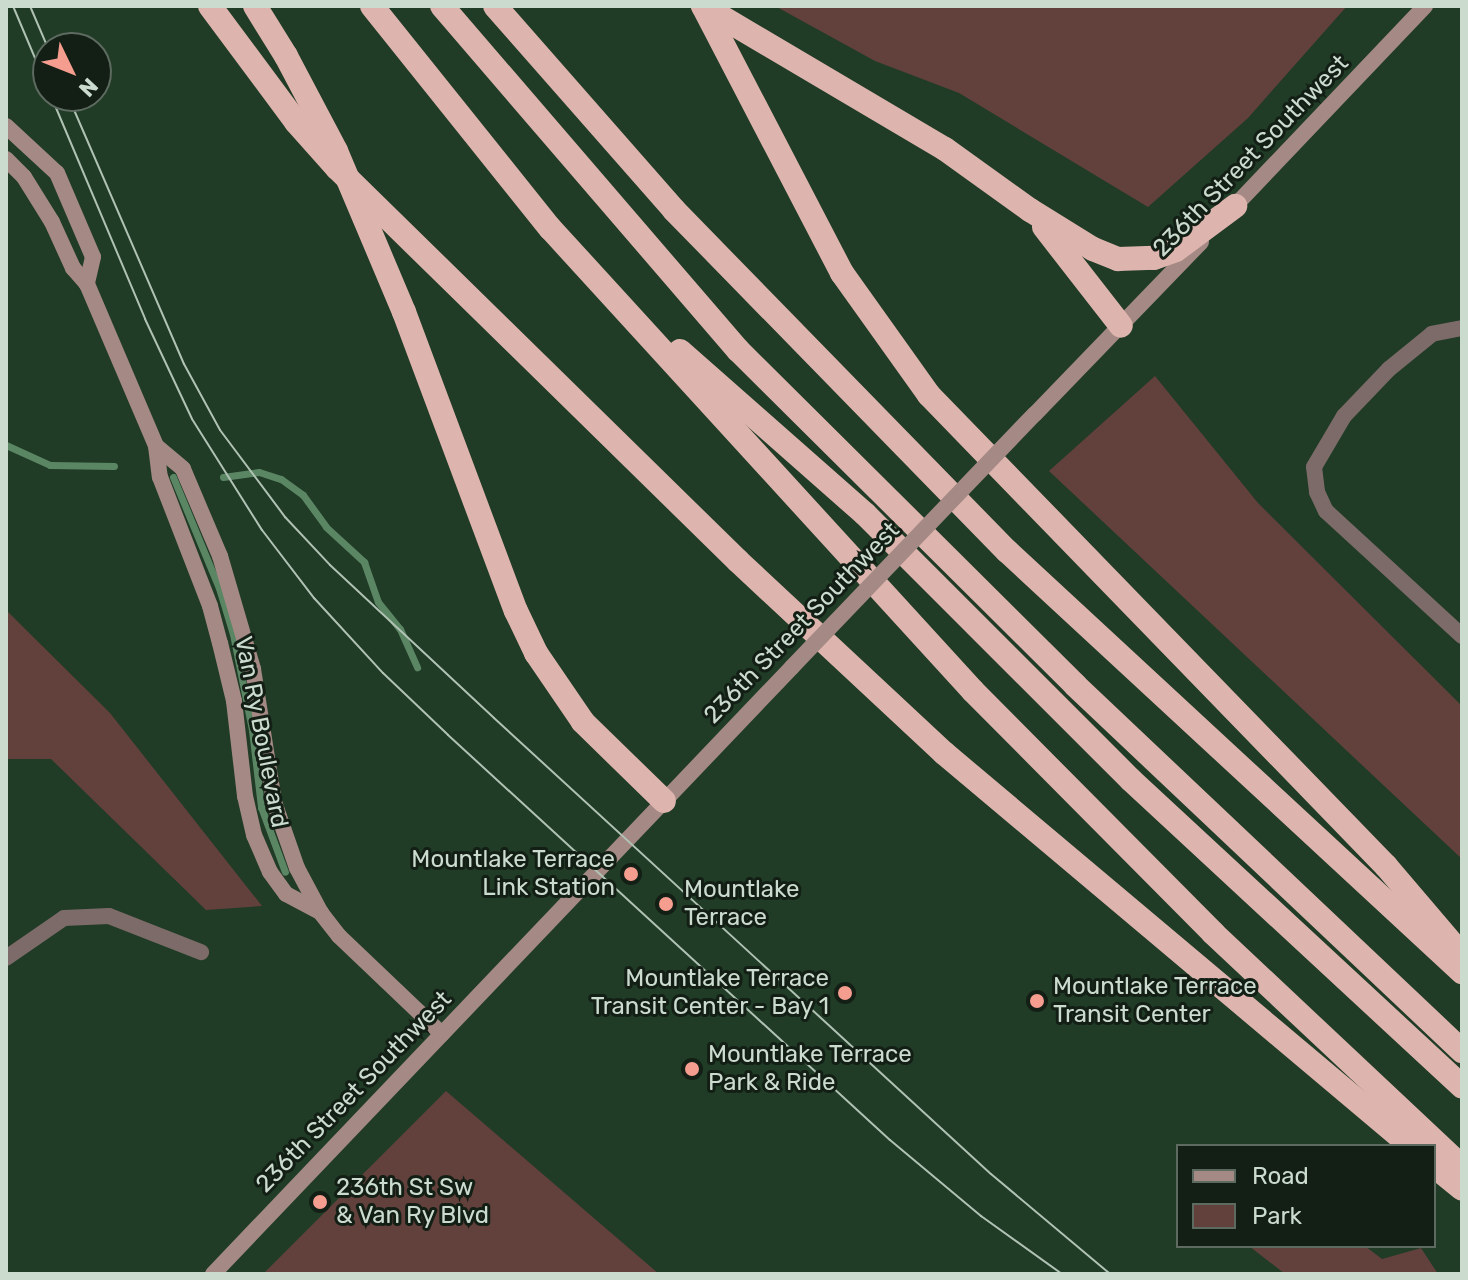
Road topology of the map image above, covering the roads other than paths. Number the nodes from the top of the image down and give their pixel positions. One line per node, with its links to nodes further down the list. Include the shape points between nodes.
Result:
1 (210, 6): 27 (highway, via 337,168 738,561 944,753)
2 (255, 6): 18 (highway, bridge, via 336,151 536,653 583,722)
3 (372, 6): 12 (highway)
4 (442, 6): 25 (highway, via 738,350 1075,685)
5 (495, 6): 23 (highway, via 674,210 1007,551)
6 (703, 6): 11 (highway, via 945,149); 21 (highway, via 835,261 929,395 1386,866)
7 (1425, 6): 10 (street, 236th Street Southwest)
8 (6, 126): 13 (street, Van Ry Boulevard, via 57,173 93,257)
9 (6, 159): 13 (street, Van Ry Boulevard, via 24,177)
10 (1235, 206): 11 (highway, via 1176,250 1134,260 1093,249); 14 (street, 236th Street Southwest)
11 (1030, 210): 14 (highway)
12 (591, 273): 26 (highway, via 865,514 1131,780); 28 (highway, via 1038,759 1213,933)
13 (87, 284): 16 (street, Van Ry Boulevard)
14 (1121, 326): 18 (street, 236th Street Southwest, bridge)
15 (1462, 328): 17 (street, via 1432,334 1389,369 1344,416 1314,467 1326,511)
16 (156, 446): 19 (street, Van Ry Boulevard, via 183,469 220,556 253,669 282,832); 19 (street, Van Ry Boulevard, via 160,477 220,643 254,835 286,894)
17 (1462, 636)
18 (664, 801): 24 (street, 236th Street Southwest)
19 (321, 913): 24 (street, Van Ry Boulevard)
20 (201, 952): 22 (street, via 109,916 64,918)
21 (1462, 955)
22 (6, 958)
23 (1462, 972)
24 (442, 1034): 31 (street, 236th Street Southwest)
25 (1462, 1051)
26 (1462, 1086)
27 (1409, 1144)
28 (1462, 1167)
29 (1436, 1168): 30 (highway)
30 (1462, 1189)
31 (213, 1274)

